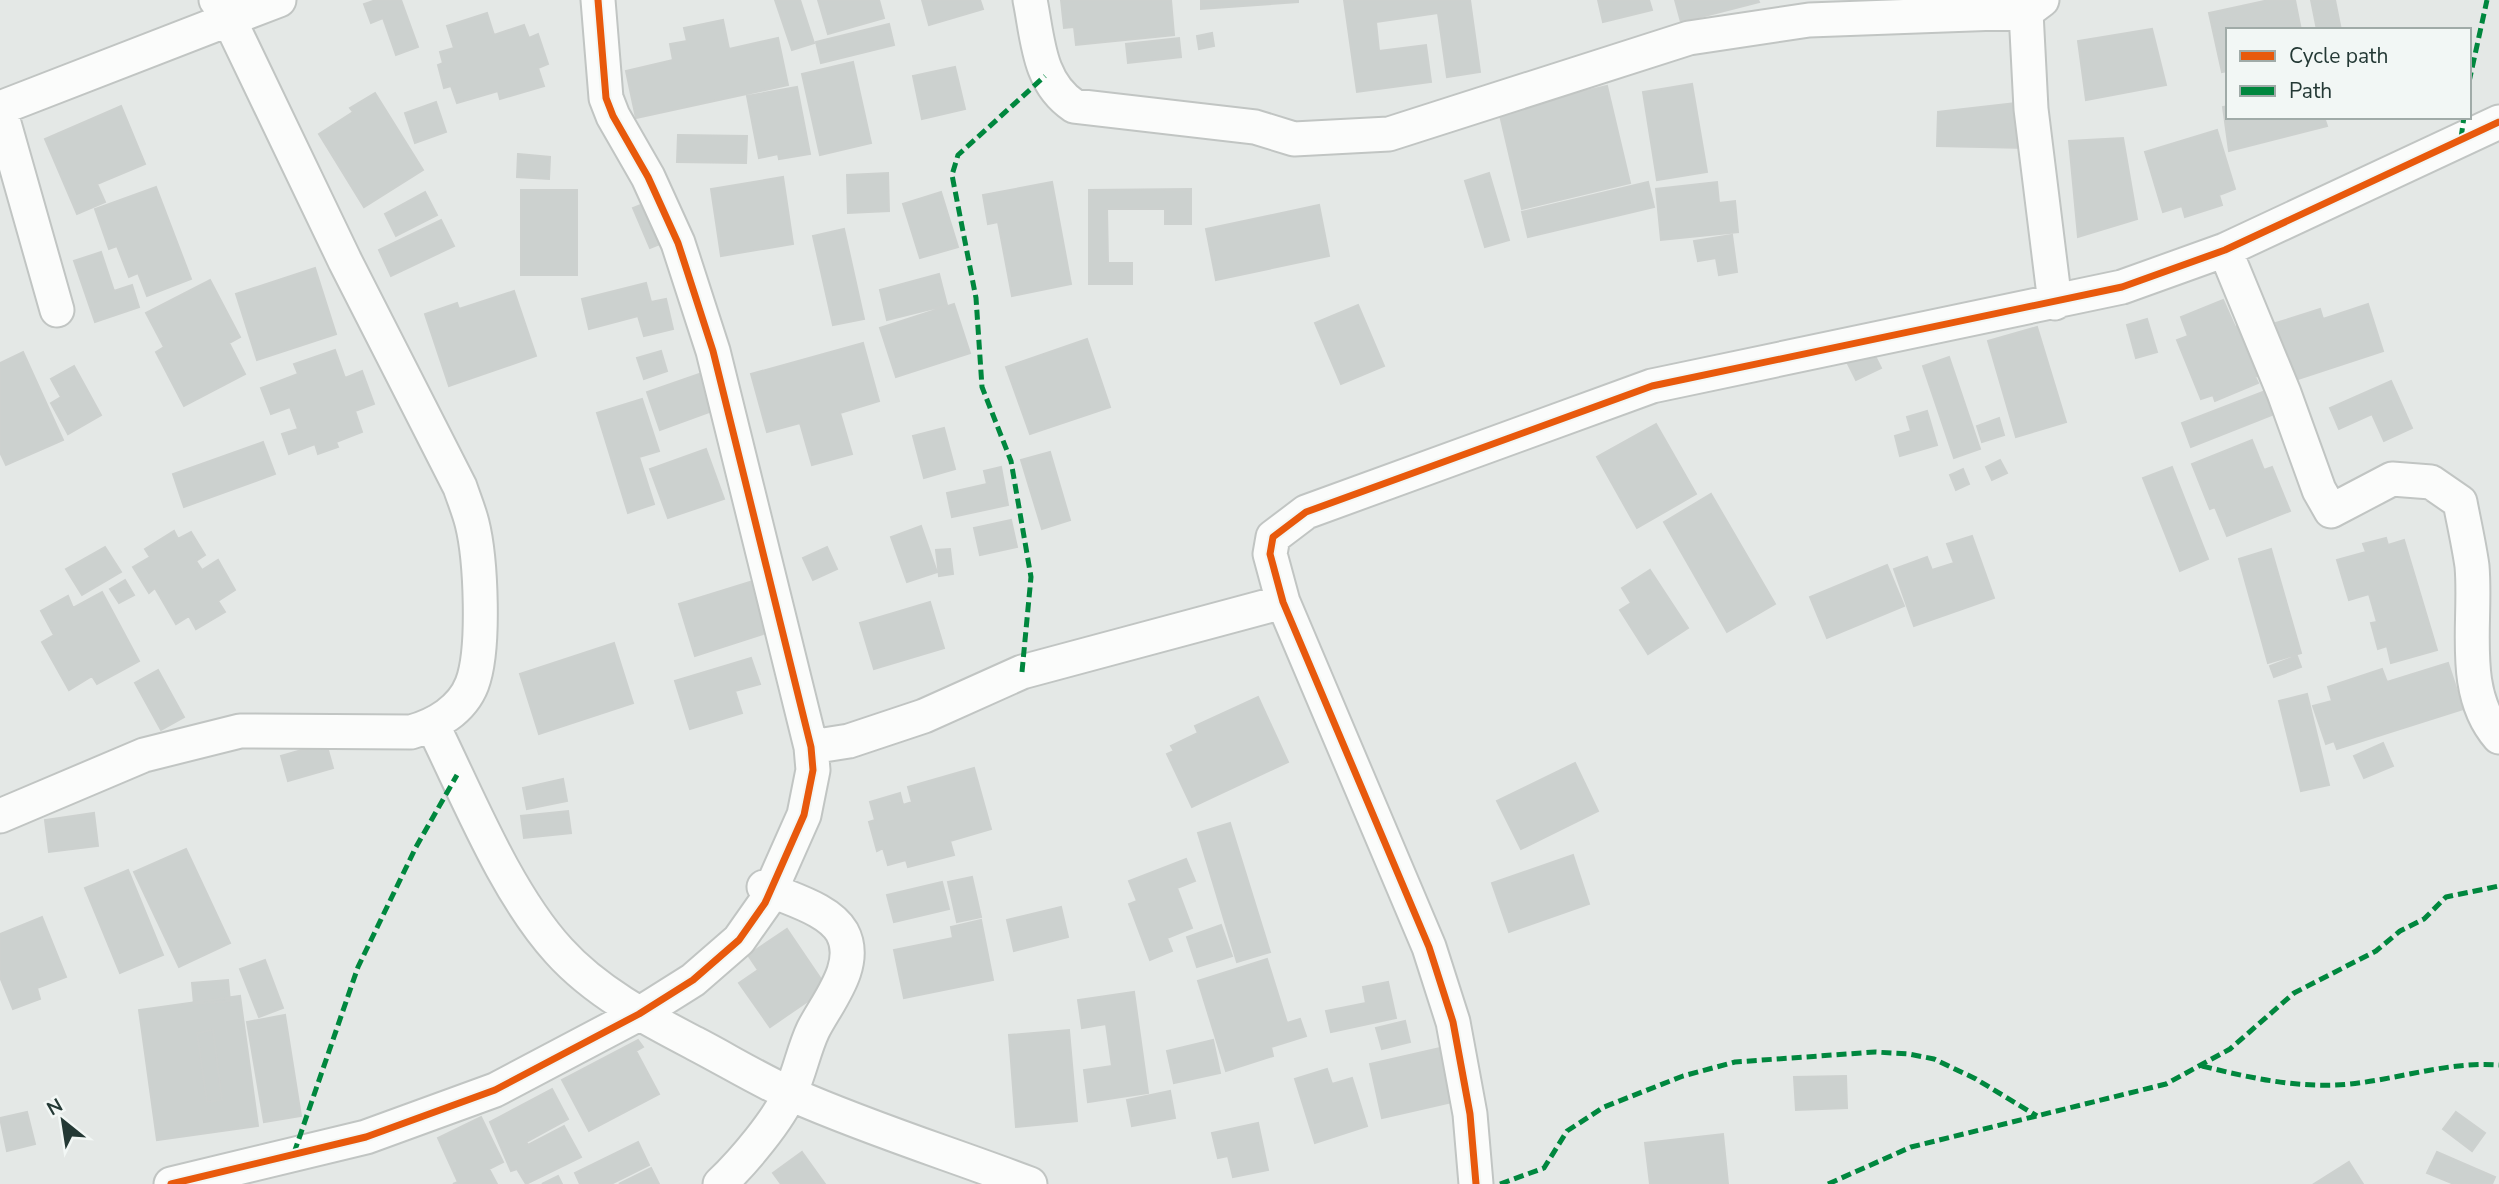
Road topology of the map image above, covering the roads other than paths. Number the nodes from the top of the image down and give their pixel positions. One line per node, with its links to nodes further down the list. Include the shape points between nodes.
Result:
1 (279, 0): 5 (street)
2 (598, 0): 14 (street, via 606,98 678,243 713,351)
3 (1030, 0): 4 (street, via 1045,76 1073,106 1255,127 1294,139 1389,134 1689,38 1809,20)
4 (2034, 6): 9 (street, via 2031,109)
5 (222, 10): 6 (street); 12 (street, via 460,487 472,524 479,597 478,659 471,686 455,708)
6 (0, 108): 10 (street)
7 (2499, 122): 8 (street)
8 (2225, 250): 9 (street, via 2122,287); 13 (street, via 2319,490 2331,510 2392,479 2431,482 2460,502 2472,566 2475,695)
9 (2055, 303): 11 (street, via 1652,386 1306,512 1273,537 1270,554)
10 (57, 310)
11 (1283, 602): 14 (street, via 1022,672 924,716 849,741); 23 (street, via 1429,947 1453,1022 1470,1114)
12 (433, 726): 15 (street, via 411,732 240,731 144,755); 17 (street, via 495,853 531,914 588,979)
13 (2499, 737)
14 (811, 747): 16 (street, via 810,793)
15 (0, 816)
16 (767, 889): 17 (street, via 739,940 693,980); 18 (street, via 834,921 844,935 848,956 839,985 812,1032)
17 (639, 1014): 18 (street); 20 (street, via 495,1090 405,1123 366,1137)
18 (790, 1094): 19 (street); 21 (street, via 742,1163)
19 (977, 1173): 22 (street)
20 (171, 1184)
21 (720, 1184)
22 (1030, 1184)
23 (1476, 1184)

